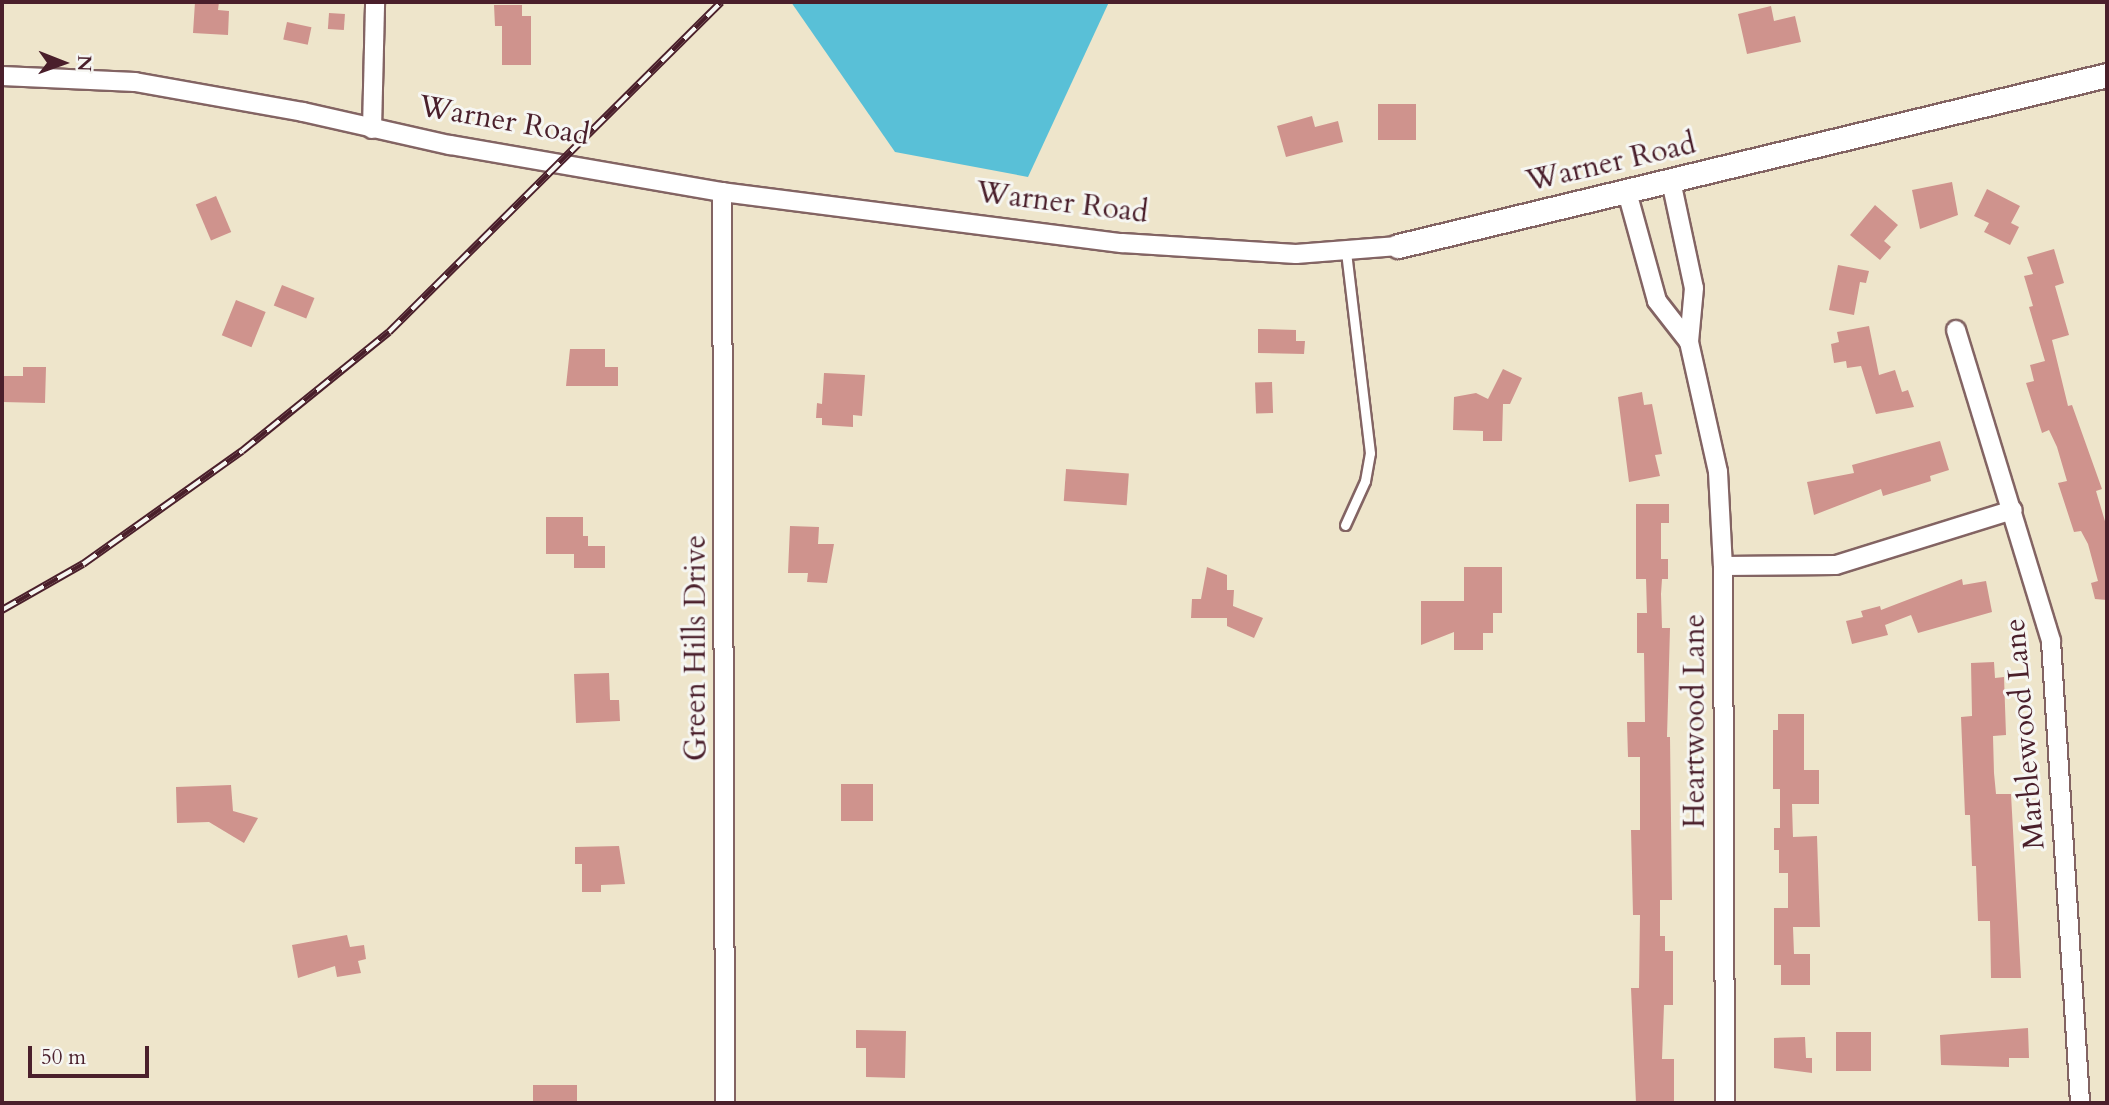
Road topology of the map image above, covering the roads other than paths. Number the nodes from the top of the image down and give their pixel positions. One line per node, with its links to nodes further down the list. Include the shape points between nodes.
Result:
1 (376, 2): 4 (street)
2 (2107, 75): 5 (street, Warner Road)
3 (2, 76): 4 (street, Warner Road, via 135,82)
4 (372, 129): 6 (street, Warner Road)
5 (1671, 181): 7 (street, Warner Road); 11 (street, Heartwood Lane, via 1694,288)
6 (722, 192): 9 (street, Warner Road, via 1122,243 1269,253); 15 (street, Green Hills Drive)
7 (1627, 192): 8 (street, Warner Road); 11 (street, Heartwood Lane, via 1657,300)
8 (1398, 246): 9 (street, Warner Road)
9 (1346, 251): 13 (lane, via 1370,453 1365,481)
10 (1956, 330): 12 (street, Marblewood Lane)
11 (1689, 342): 14 (street, Heartwood Lane, via 1718,472)
12 (2013, 510): 14 (street, via 1836,565); 17 (street, Marblewood Lane, via 2051,641)
13 (1345, 524)
14 (1723, 566): 16 (street, Heartwood Lane)
15 (725, 1103)
16 (1725, 1103)
17 (2080, 1103)

